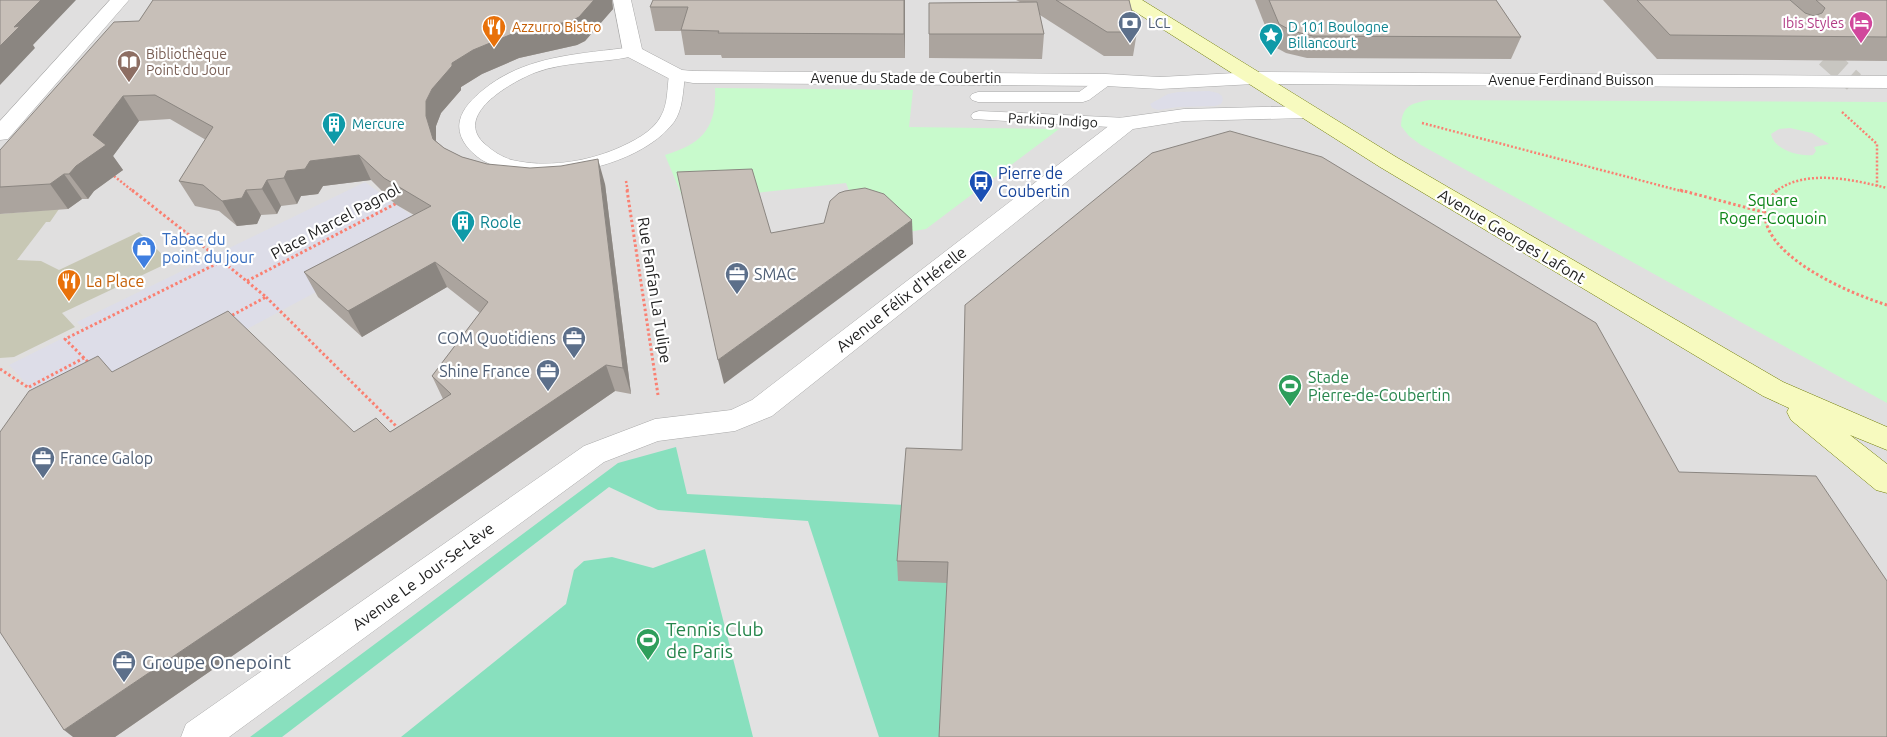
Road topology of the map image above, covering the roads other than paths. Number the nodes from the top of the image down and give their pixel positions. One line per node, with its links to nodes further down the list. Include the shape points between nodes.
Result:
1 (120, 0): 14 (street)
2 (622, 0): 4 (street)
3 (1130, 0): 6 (main road, Avenue Georges Lafont)
4 (633, 52): 5 (street, Avenue du Stade de Coubertin); 5 (lane, via 543,65 514,76 478,101 468,122 468,133 473,143 488,156 529,168 575,166 600,161 650,138 667,120)
5 (677, 75): 7 (street, Avenue du Stade de Coubertin)
6 (1254, 78): 8 (street, Avenue Ferdinand Buisson); 9 (street); 12 (main road, Avenue Georges Lafont)
7 (1106, 80): 9 (street, Avenue du Stade de Coubertin); 10 (lane, Parking Indigo, via 1083,97)
8 (1887, 82)
9 (1160, 83): 11 (street, Avenue Félix d'Hérelle)
10 (978, 97)
11 (1135, 109): 12 (street, Avenue Félix d'Hérelle, via 1184,115); 13 (lane, Parking Indigo); 16 (street, Avenue Félix d'Hérelle, via 762,408 735,420)
12 (1306, 112): 15 (main road, Avenue Georges Lafont)
13 (979, 116)
14 (0, 134)
15 (1773, 389): 17 (main road, Avenue Georges Lafont); 18 (main road, Avenue Georges Lafont)
16 (655, 430): 19 (street, Avenue Le Jour-Se-Lève, via 594,454)
17 (1887, 439)
18 (1887, 481)
19 (199, 737)

